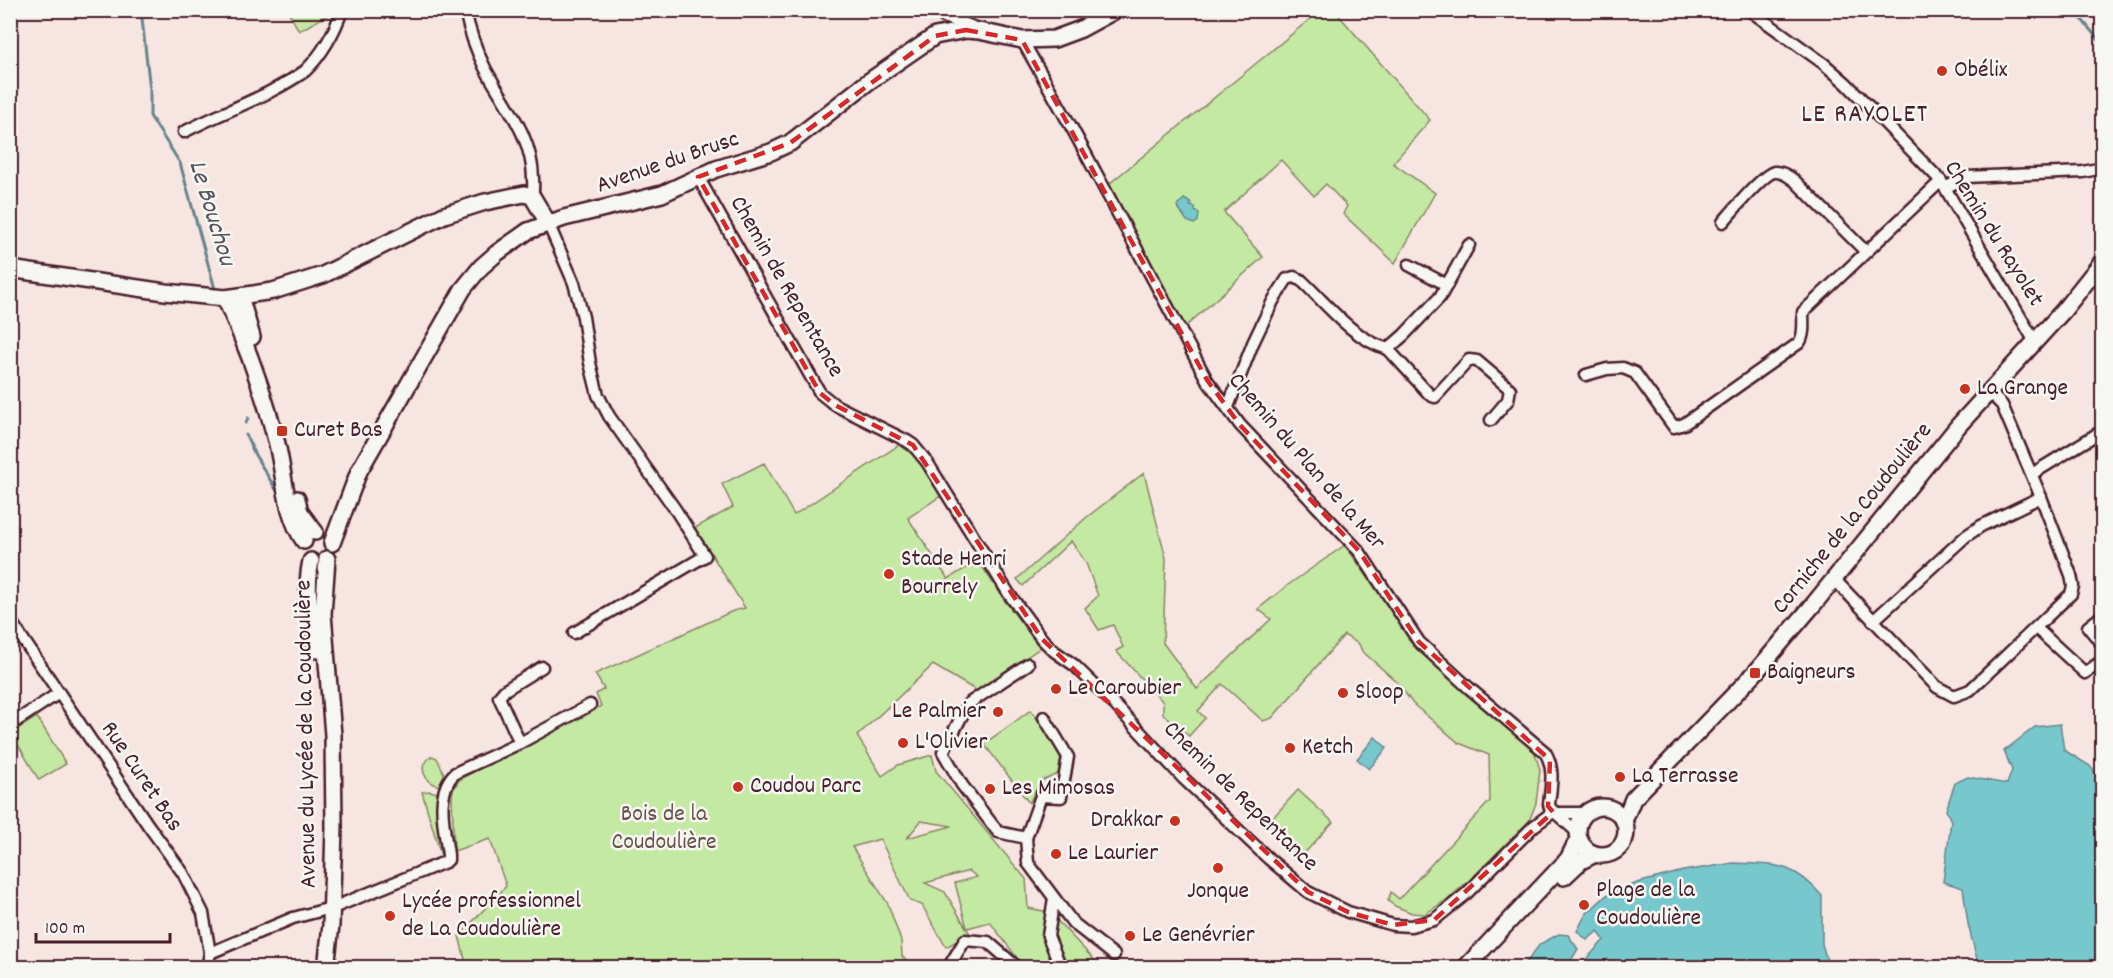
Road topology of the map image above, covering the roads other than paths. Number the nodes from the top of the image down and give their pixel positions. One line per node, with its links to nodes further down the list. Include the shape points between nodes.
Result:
1 (342, 10): 7 (street, via 332,33 305,71)
2 (465, 10): 11 (street, via 485,67 529,147)
3 (1116, 10): 6 (street, Avenue du Brusc, via 1069,35)
4 (1749, 10): 10 (street, Chemin du Rayolet, via 1846,83)
5 (940, 19): 6 (street, Avenue du Brusc, via 966,30); 9 (street, Avenue du Brusc, via 927,40 790,143)
6 (1022, 40): 25 (street, Chemin du Plan de la Mer, via 1207,380)
7 (184, 132)
8 (2103, 168): 10 (street, via 1966,177)
9 (698, 177): 13 (street, Avenue du Brusc, via 662,194); 50 (street, Chemin de Repentance, via 820,393 835,405 913,445 1042,639 1122,712 1183,778 1308,892 1348,912 1393,925 1411,926 1434,920 1461,899 1534,826)
10 (1943, 185): 15 (street); 21 (street, Chemin du Rayolet)
11 (532, 196): 13 (street); 20 (street, via 485,202 444,215 323,275 283,288)
12 (1723, 222): 15 (street, via 1765,177 1774,172 1786,174)
13 (548, 223): 30 (street, Avenue du Brusc, via 528,231 497,253 463,289 365,461 338,525); 38 (street, via 574,283 598,395 705,556)
14 (1469, 245): 19 (street)
15 (1866, 252): 23 (street, via 1803,312 1799,343 1684,424 1674,427 1635,373 1623,368)
16 (2103, 262): 21 (street, Corniche de la Coudoulière)
17 (1409, 265): 19 (street)
18 (10, 270): 20 (street, via 165,292)
19 (1447, 285): 22 (street, via 1404,336)
20 (232, 297): 30 (street, via 277,446 294,526)
21 (2035, 342): 24 (street, Corniche de la Coudoulière)
22 (1388, 348): 25 (street, via 1374,345 1351,328 1301,280 1287,279 1253,343); 26 (street, via 1435,397 1469,360 1477,361 1510,389 1508,400)
23 (1586, 375)
24 (1989, 392): 28 (street, via 2002,405); 33 (street, Corniche de la Coudoulière)
25 (1228, 407): 50 (street, Chemin du Plan de la Mer, via 1240,425 1359,551 1419,642 1545,752 1550,760 1549,804)
26 (1491, 420)
27 (2103, 431): 28 (street)
28 (2032, 474): 29 (street)
29 (2041, 497): 36 (street, via 1966,536); 37 (street, via 2073,586 2064,602)
30 (318, 537): 31 (street, Avenue du Lycée de la Coudoulière, via 332,552); 32 (street, via 303,552)
31 (327, 559): 32 (street); 57 (street, Avenue du Lycée de la Coudoulière, via 323,614 333,755)
32 (311, 561): 57 (street, Avenue du Lycée de la Coudoulière, via 308,603 321,676)
33 (1834, 579): 36 (street); 48 (street, Corniche de la Coudoulière, via 1749,679)
34 (2103, 616): 39 (street, via 2088,627)
35 (10, 620): 43 (street, Rue Curet Bas)
36 (1874, 621): 37 (street, via 1937,687 1954,696 1970,690)
37 (2036, 628): 40 (street, via 2085,673)
38 (574, 633)
39 (2103, 644)
40 (2103, 660)
41 (1028, 664): 54 (street, via 968,704 943,752 962,785 998,832)
42 (542, 667): 47 (street, via 499,697)
43 (59, 693): 46 (street); 58 (street, Rue Curet Bas, via 183,873 202,913)
44 (590, 705): 47 (street, Avenue du Lycée de la Coudoulière)
45 (1044, 717): 54 (street, via 1068,757 1061,797 1041,796)
46 (10, 724)
47 (520, 743): 57 (street, Avenue du Lycée de la Coudoulière, via 455,773 448,781 443,791 448,860)
48 (1632, 799): 49 (street); 52 (street)
49 (1610, 808): 51 (street, via 1596,807); 52 (street)
50 (1553, 813): 51 (street); 53 (street)
51 (1585, 813): 53 (street, via 1580,819)
52 (1624, 821): 55 (street, via 1622,844 1610,854)
53 (1578, 836): 55 (street, via 1585,849); 65 (street, via 1568,859)
54 (1026, 838): 56 (street, via 1028,863)
55 (1595, 854): 66 (street, via 1575,866)
56 (1054, 898): 59 (street, via 1073,923); 64 (street, via 1048,936)
57 (328, 908): 58 (street, via 293,918); 61 (street, Avenue du Lycée de la Coudoulière)
58 (210, 954): 60 (street, Rue Curet Bas)
59 (1114, 955)
60 (207, 968)
61 (325, 968)
62 (948, 968): 63 (street, via 966,940 988,942)
63 (1018, 968)
64 (1061, 968)
65 (1465, 968)
66 (1479, 968)

